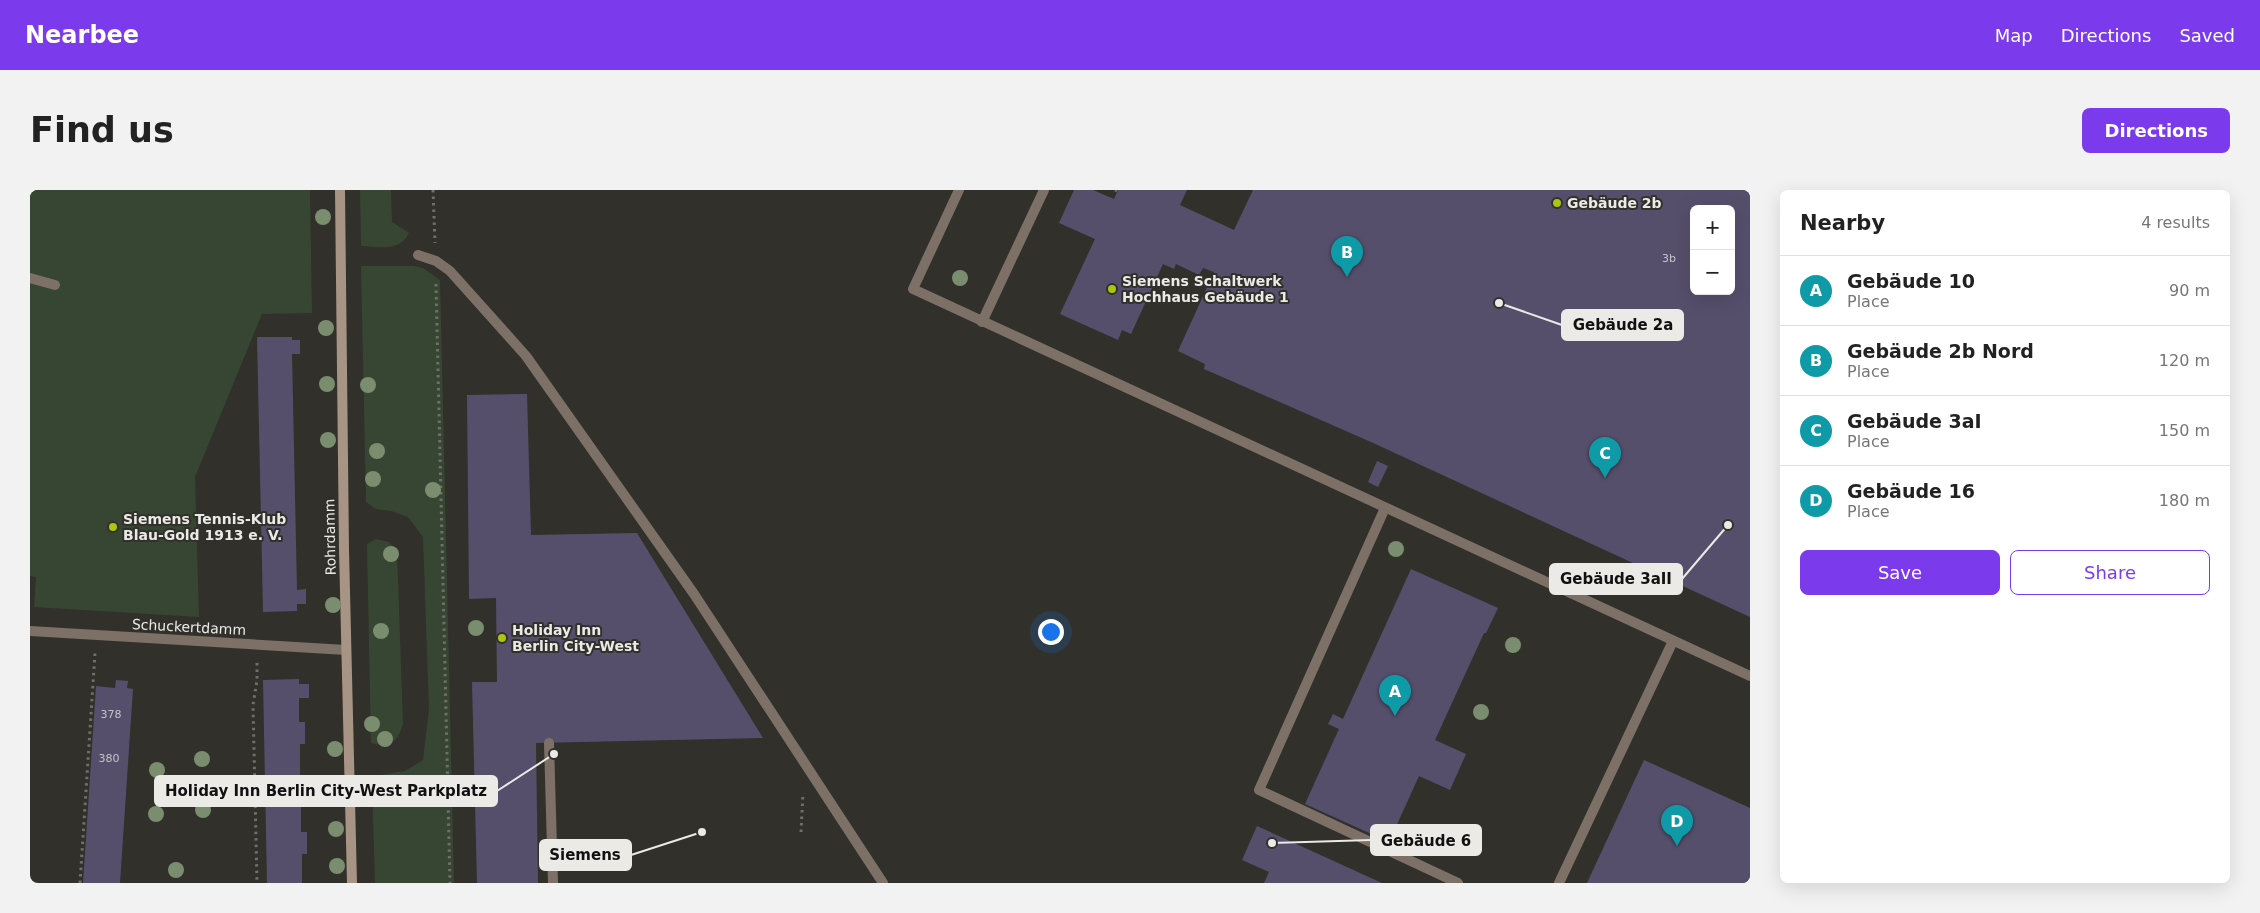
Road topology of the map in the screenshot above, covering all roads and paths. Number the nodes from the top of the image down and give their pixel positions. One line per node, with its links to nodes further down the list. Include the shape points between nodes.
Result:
1 (340, 190): 13 (main road, Rohrdamm)
2 (432, 190): 6 (path)
3 (959, 190): 9 (street, via 913,290)
4 (1044, 190): 9 (street)
5 (418, 255): 6 (street)
6 (436, 261): 23 (path); 25 (street, via 450,271 526,356 694,594)
7 (30, 278): 8 (street)
8 (55, 285)
9 (982, 322): 10 (street)
10 (1385, 508): 12 (street); 26 (street, via 1259,790)
11 (30, 631): 13 (street, Schuckertdamm)
12 (1673, 641): 16 (street); 27 (street)
13 (346, 650): 22 (main road, Rohrdamm)
14 (94, 653): 20 (path)
15 (257, 663): 21 (path, via 253,705)
16 (1750, 676)
17 (549, 743): 24 (street)
18 (803, 789): 19 (path)
19 (802, 832)
20 (80, 883)
21 (257, 883)
22 (352, 883)
23 (450, 883)
24 (553, 883)
25 (882, 883)
26 (1458, 883)
27 (1559, 883)

